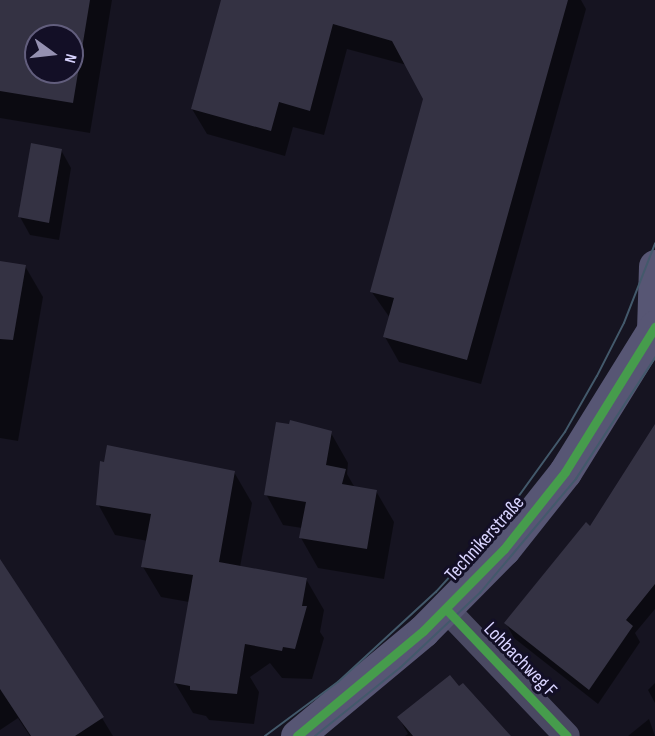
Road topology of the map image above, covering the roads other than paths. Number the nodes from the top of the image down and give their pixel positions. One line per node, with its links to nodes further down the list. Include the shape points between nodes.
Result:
1 (655, 266): 2 (street, Technikerstraße)
2 (654, 329): 3 (street, Technikerstraße, via 565,472 504,549)
3 (446, 609): 4 (street, Technikerstraße); 5 (street, Lohbachweg F)
4 (297, 736)
5 (567, 736)

